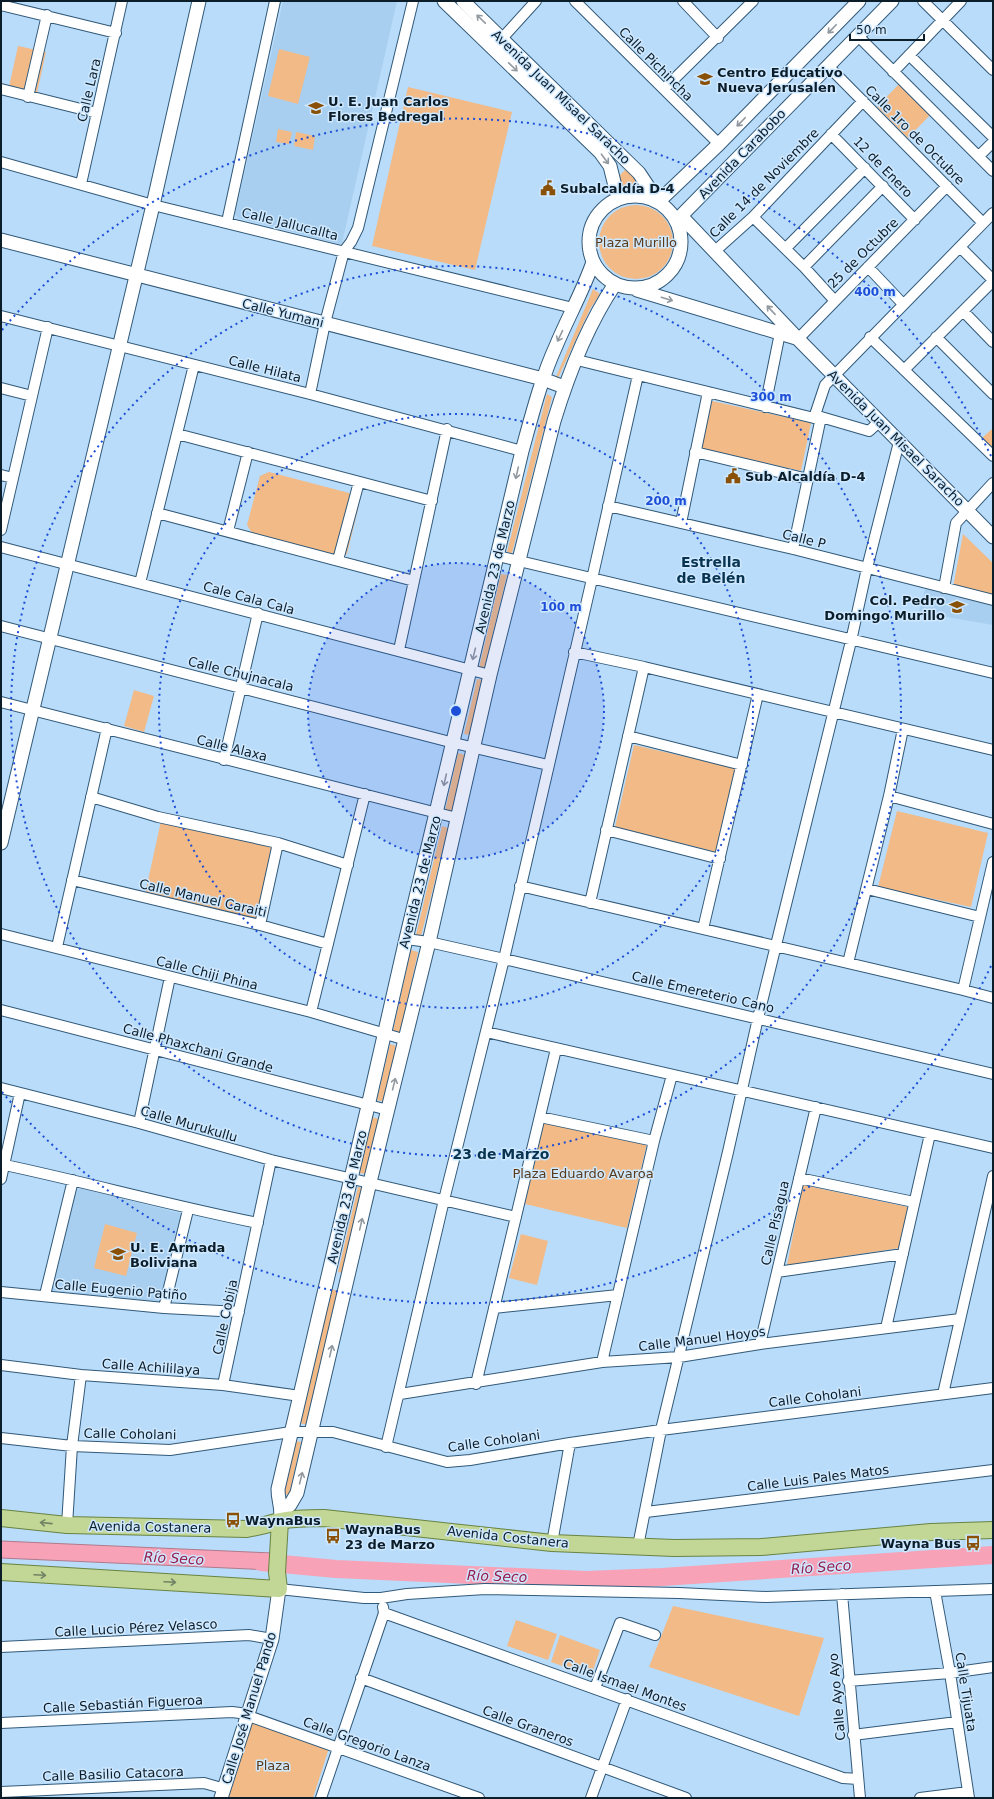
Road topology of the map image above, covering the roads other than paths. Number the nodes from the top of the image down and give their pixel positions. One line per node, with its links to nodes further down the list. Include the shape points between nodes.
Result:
1 (122, 1): 18 (street, Calle Lara)
2 (199, 1): 45 (street)
3 (274, 1): 50 (street)
4 (413, 1): 56 (street, via 358,228)
5 (444, 1): 22 (street, Avenida Juan Misael Saracho)
6 (463, 1): 20 (street, Avenida Juan Misael Saracho, one-way to 6)
7 (536, 1): 20 (street)
8 (575, 1): 28 (street, Calle Pichincha)
9 (683, 1): 21 (street)
10 (753, 1): 21 (street)
11 (859, 1): 35 (street, Avenida Carabobo, one-way to 35)
12 (892, 1): 19 (street, Avenida Carabobo)
13 (924, 1): 17 (street)
14 (961, 1): 17 (street)
15 (1, 5): 16 (street)
16 (47, 15): 18 (street); 29 (street)
17 (942, 21): 23 (street); 25 (street)
18 (116, 33): 31 (street, Calle Lara)
19 (858, 36): 24 (street, Avenida Carabobo); 26 (street)
20 (502, 38): 22 (street); 44 (street, Avenida Juan Misael Saracho, via 639,173)
21 (718, 38): 28 (street)
22 (493, 48): 43 (street, Avenida Juan Misael Saracho, one-way to 43, via 606,159)
23 (909, 55): 26 (street); 33 (street)
24 (828, 66): 30 (street, Calle 1ro de Octubre); 48 (street, Avenida Carabobo)
25 (993, 70)
26 (893, 72): 36 (street)
27 (1, 89): 29 (street)
28 (664, 89): 35 (street, Calle Pichincha)
29 (28, 97): 31 (street)
30 (863, 101): 32 (street, Calle 14 de Noviembre); 42 (street, Calle 1ro de Octubre)
31 (96, 113): 40 (street, Calle Lara)
32 (832, 134): 38 (street, 12 de Enero); 47 (street, Calle 14 de Noviembre)
33 (993, 137)
34 (993, 142): 36 (street)
35 (719, 144): 44 (street, Avenida Carabobo)
36 (979, 156): 39 (street)
37 (1, 162): 40 (street, Calle Jallucallta)
38 (865, 168): 41 (street, 12 de Enero); 54 (street)
39 (993, 171)
40 (81, 184): 45 (street, Calle Jallucallta)
41 (883, 186): 49 (street, 12 de Enero); 58 (street)
42 (947, 186): 49 (street, 25 de Octubre); 51 (street, Calle 1ro de Octubre)
43 (618, 198): 44 (street, via 634,195); 57 (street, via 601,210 593,222 588,242)
44 (654, 200): 48 (street)
45 (153, 206): 50 (street, Calle Jallucallta); 60 (street)
46 (993, 214): 51 (street)
47 (753, 216): 54 (street); 55 (street, Calle 14 de Noviembre)
48 (678, 218): 55 (street, Avenida Juan Misael Saracho); 63 (street, via 681,245 678,260 673,268 667,276 654,284 645,288)
49 (915, 220): 59 (street, 25 de Octubre)
50 (228, 222): 56 (street, Calle Jallucallta)
51 (983, 223): 53 (street)
52 (1, 240): 60 (street, Calle Yumani)
53 (960, 246): 61 (street); 65 (street)
54 (786, 248): 58 (street)
55 (715, 251): 74 (street, Avenida Juan Misael Saracho, one-way to 55)
56 (344, 252): 66 (street, Calle Jallucallta); 69 (street)
57 (593, 262): 62 (street, via 602,275); 66 (street, Avenida 23 de Marzo, via 586,284)
58 (804, 267): 64 (street)
59 (868, 267): 64 (street, 25 de Octubre); 65 (street)
60 (136, 276): 69 (street, Calle Yumani); 76 (street)
61 (993, 280): 67 (street)
62 (615, 284): 63 (street); 77 (street, Avenida 23 de Marzo, via 594,319)
63 (630, 288): 71 (street, Avenida Juan Misael Saracho, one-way to 71)
64 (835, 301): 74 (street, 25 de Octubre)
65 (903, 304): 72 (street)
66 (573, 308): 82 (street, Avenida 23 de Marzo, one-way to 82)
67 (963, 311): 73 (street); 75 (street)
68 (1, 316): 70 (street, Calle Hilata)
69 (325, 323): 82 (street, Calle Yumani); 86 (street)
70 (48, 327): 76 (street, Calle Hilata); 88 (street)
71 (780, 333): 74 (street, Avenida Juan Misael Saracho); 89 (street)
72 (870, 337): 79 (street); 81 (street)
73 (936, 337): 79 (street); 87 (street)
74 (798, 339): 81 (street, Avenida Juan Misael Saracho)
75 (993, 342)
76 (119, 347): 78 (street, Calle Hilata); 117 (street)
77 (576, 360): 80 (street); 83 (street, Avenida 23 de Marzo)
78 (194, 365): 86 (street, Calle Hilata); 93 (street)
79 (904, 370): 98 (street)
80 (638, 375): 85 (street); 105 (street)
81 (834, 376): 90 (street, via 825,385); 91 (street, Avenida Juan Misael Saracho)
82 (543, 379): 83 (street, Calle Yumani); 95 (street, Avenida 23 de Marzo)
83 (564, 387): 116 (street, Avenida 23 de Marzo)
84 (1, 388): 88 (street)
85 (708, 392): 89 (street); 97 (street)
86 (310, 394): 92 (street, Calle Hilata)
87 (993, 394)
88 (32, 396): 100 (street)
89 (765, 407): 90 (street)
90 (818, 418): 91 (street, via 869,430); 101 (street)
91 (879, 422): 94 (street, Avenida Juan Misael Saracho)
92 (447, 430): 95 (street, Calle Hilata); 104 (street)
93 (177, 434): 96 (street); 107 (street)
94 (899, 442): 106 (street, Avenida Juan Misael Saracho); 118 (street)
95 (522, 451): 114 (street, Avenida 23 de Marzo, one-way to 114)
96 (248, 452): 102 (street); 110 (street)
97 (695, 452): 101 (street); 108 (street)
98 (993, 456)
99 (1, 475): 100 (street)
100 (13, 478): 109 (street)
101 (808, 479): 113 (street)
102 (358, 482): 104 (street); 115 (street)
103 (993, 483): 106 (street)
104 (432, 501): 120 (street)
105 (608, 506): 108 (street, Calle P); 119 (street)
106 (967, 509): 111 (street, Avenida Juan Misael Saracho); 122 (street, via 956,523)
107 (157, 512): 110 (street); 121 (street)
108 (681, 523): 113 (street, Calle P)
109 (1, 530)
110 (228, 531): 115 (street)
111 (993, 537)
112 (1, 547): 117 (street, Cale Cala Cala)
113 (793, 549): 118 (street, Calle P)
114 (498, 556): 116 (street); 131 (street, Avenida 23 de Marzo, one-way to 131)
115 (338, 560): 120 (street)
116 (519, 560): 119 (street); 133 (street, Avenida 23 de Marzo)
117 (67, 564): 121 (street, Cale Cala Cala); 126 (street)
118 (867, 568): 122 (street, Calle P); 127 (street)
119 (592, 579): 127 (street); 129 (street)
120 (414, 581): 128 (street)
121 (140, 583): 124 (street, Cale Cala Cala)
122 (944, 588): 123 (street, Calle P)
123 (993, 600)
124 (258, 614): 128 (street, Cale Cala Cala); 134 (street)
125 (1, 626): 126 (street, Calle Chujnacala)
126 (50, 639): 134 (street, Calle Chujnacala); 137 (street)
127 (851, 640): 132 (street); 138 (street)
128 (399, 650): 131 (street, Cale Cala Cala)
129 (574, 652): 130 (street); 146 (street)
130 (644, 667): 135 (street); 141 (street)
131 (470, 670): 133 (street, Cale Cala Cala); 142 (street, Avenida 23 de Marzo)
132 (993, 673)
133 (490, 675): 143 (street, Avenida 23 de Marzo)
134 (241, 687): 142 (street, Calle Chujnacala); 145 (street)
135 (758, 694): 138 (street); 147 (street)
136 (1, 702): 137 (street, Calle Alaxa)
137 (33, 710): 139 (street, Calle Alaxa); 155 (street)
138 (834, 712): 140 (street); 171 (street)
139 (107, 728): 145 (street, Calle Alaxa); 150 (street)
140 (903, 729): 144 (street); 149 (street)
141 (628, 736): 147 (street); 154 (street)
142 (454, 743): 143 (street, Calle Chujnacala); 151 (street, Avenida 23 de Marzo, one-way to 151)
143 (474, 748): 146 (street, Calle Chujnacala); 152 (street, Avenida 23 de Marzo)
144 (993, 750)
145 (224, 760): 148 (street, Calle Alaxa)
146 (548, 765): 161 (street)
147 (742, 766): 157 (street)
148 (365, 794): 151 (street, Calle Alaxa); 159 (street)
149 (889, 796): 153 (street); 162 (street)
150 (91, 797): 156 (street, via 158,817); 160 (street)
151 (437, 813): 152 (street, Calle Alaxa); 168 (street, Avenida 23 de Marzo)
152 (457, 818): 169 (street, Avenida 23 de Marzo)
153 (993, 824)
154 (606, 830): 157 (street); 163 (street)
155 (1, 843)
156 (278, 843): 159 (street); 165 (street)
157 (720, 859): 166 (street)
158 (993, 862): 164 (street)
159 (348, 865): 170 (street)
160 (72, 880): 165 (street, Calle Manuel Caraiti); 172 (street)
161 (520, 886): 163 (street); 173 (street)
162 (868, 889): 164 (street); 174 (street)
163 (590, 903): 166 (street)
164 (980, 917): 176 (street)
165 (260, 925): 170 (street, Calle Manuel Caraiti)
166 (703, 929): 171 (street)
167 (1, 934): 172 (street, Calle Chiji Phina)
168 (406, 939): 169 (street, Calle Emereterio Cano); 182 (street, Avenida 23 de Marzo)
169 (429, 942): 173 (street, Calle Emereterio Cano); 183 (street, Avenida 23 de Marzo)
170 (328, 944): 179 (street)
171 (775, 946): 174 (street); 180 (street)
172 (57, 947): 175 (street, Calle Chiji Phina)
173 (504, 959): 180 (street, Calle Emereterio Cano); 181 (street)
174 (848, 963): 176 (street)
175 (170, 977): 179 (street, Calle Chiji Phina); 185 (street)
176 (963, 990): 177 (street)
177 (993, 998)
178 (1, 1010): 185 (street, Calle Phaxchani Grande)
179 (311, 1012): 182 (street, Calle Chiji Phina)
180 (758, 1018): 187 (street, Calle Emereterio Cano); 189 (street)
181 (486, 1032): 184 (street); 207 (street)
182 (385, 1035): 183 (street, Calle Chiji Phina); 191 (street, Avenida 23 de Marzo)
183 (406, 1040): 193 (street, Avenida 23 de Marzo, one-way to 183)
184 (556, 1049): 186 (street); 194 (street)
185 (155, 1051): 191 (street, Calle Phaxchani Grande); 195 (street)
186 (672, 1074): 189 (street); 197 (street)
187 (993, 1074)
188 (1, 1088): 190 (street, Calle Murukullu)
189 (741, 1090): 192 (street); 225 (street)
190 (20, 1093): 195 (street, Calle Murukullu); 200 (street)
191 (368, 1106): 193 (street, Calle Phaxchani Grande); 202 (street, Avenida 23 de Marzo)
192 (816, 1107): 196 (street); 203 (street, Calle Pisagua)
193 (388, 1110): 206 (street, Avenida 23 de Marzo)
194 (540, 1117): 197 (street); 210 (street)
195 (139, 1123): 199 (street, Calle Murukullu)
196 (930, 1134): 198 (street); 208 (street)
197 (654, 1141): 218 (street)
198 (993, 1148)
199 (271, 1160): 202 (street, Calle Murukullu); 211 (street, Calle Cobija)
200 (4, 1165): 204 (street); 205 (street)
201 (993, 1176): 222 (street)
202 (352, 1178): 206 (street, Calle Murukullu); 214 (street, Avenida 23 de Marzo)
203 (799, 1178): 208 (street); 213 (street, Calle Pisagua)
204 (1, 1179)
205 (72, 1180): 209 (street); 217 (street)
206 (370, 1182): 207 (street, Calle Murukullu); 215 (street, Avenida 23 de Marzo, one-way to 206)
207 (444, 1200): 210 (street, Calle Murukullu); 232 (street)
208 (914, 1202): 212 (street)
209 (188, 1210): 211 (street); 219 (street)
210 (516, 1217): 220 (street)
211 (258, 1223): 221 (street, Calle Cobija)
212 (903, 1254): 213 (street); 223 (street)
213 (777, 1272): 224 (street, Calle Pisagua)
214 (328, 1277): 215 (street); 234 (street, Avenida 23 de Marzo)
215 (348, 1283): 237 (street, Avenida 23 de Marzo, one-way to 215)
216 (1, 1292): 217 (street, Calle Eugenio Patiño)
217 (45, 1295): 219 (street, Calle Eugenio Patiño)
218 (618, 1296): 220 (street); 226 (street)
219 (164, 1308): 221 (street, Calle Eugenio Patiño)
220 (494, 1308): 229 (street)
221 (239, 1312): 230 (street, Calle Cobija)
222 (960, 1319): 223 (street, Calle Manuel Hoyos); 233 (street)
223 (886, 1328): 224 (street, Calle Manuel Hoyos)
224 (760, 1344): 225 (street, Calle Manuel Hoyos)
225 (679, 1357): 226 (street, Calle Manuel Hoyos); 235 (street)
226 (602, 1362): 229 (street, Calle Manuel Hoyos)
227 (1, 1365): 228 (street, Calle Achililaya)
228 (81, 1374): 230 (street, Calle Achililaya); 240 (street)
229 (476, 1384): 232 (street, Calle Manuel Hoyos)
230 (224, 1385): 234 (street, Calle Achililaya)
231 (993, 1388): 233 (street, Calle Coholani)
232 (400, 1394): 241 (street)
233 (943, 1394): 235 (street, Calle Coholani)
234 (300, 1396): 236 (street, Avenida 23 de Marzo)
235 (661, 1430): 239 (street, Calle Coholani); 243 (street)
236 (291, 1432): 237 (street, Calle Coholani); 240 (street, Calle Coholani, via 170,1450); 244 (street, Avenida 23 de Marzo, via 278,1489)
237 (312, 1432): 241 (street, Calle Coholani, via 343,1434); 244 (street, Avenida 23 de Marzo, one-way to 237, via 297,1493)
238 (1, 1438): 240 (street, Calle Coholani)
239 (570, 1443): 241 (street, Calle Coholani, via 446,1462); 248 (street)
240 (72, 1446): 246 (street)
241 (386, 1447)
242 (993, 1470): 243 (street, Calle Luis Pales Matos)
243 (646, 1512): 249 (street)
244 (281, 1516): 246 (main road, Avenida Costanera, via 264,1526 247,1529); 248 (main road, Avenida Costanera, via 345,1520); 251 (main road, Calle José Manuel Pando, via 277,1572)
245 (1, 1518): 246 (main road, Avenida Costanera, one-way to 245)
246 (67, 1525)
247 (993, 1530): 249 (main road, Avenida Costanera, via 932,1532 760,1547)
248 (552, 1543): 249 (main road, Avenida Costanera)
249 (638, 1546)
250 (1, 1572): 251 (main road, one-way to 251)
251 (279, 1588): 255 (street); 258 (street, Calle José Manuel Pando)
252 (993, 1589): 253 (street)
253 (936, 1591): 254 (street); 261 (street, Calle Tijuata)
254 (842, 1594): 255 (street, via 766,1597 485,1589); 263 (street, Calle Ayo Ayo)
255 (381, 1598): 256 (street)
256 (384, 1613): 262 (street); 264 (street, Calle Ismael Montes)
257 (655, 1635): 264 (street, via 620,1623)
258 (272, 1639): 259 (street, Calle Lucio Pérez Velasco, via 249,1635); 266 (street, Calle José Manuel Pando)
259 (1, 1647)
260 (993, 1667): 261 (street)
261 (950, 1673): 263 (street); 267 (street, Calle Tijuata)
262 (361, 1678): 270 (street); 271 (street, Calle Graneros)
263 (848, 1681): 269 (street, Calle Ayo Ayo)
264 (596, 1688): 265 (street, Calle Ismael Montes)
265 (627, 1699): 271 (street); 272 (street, Calle Ismael Montes, via 843,1778)
266 (246, 1716): 268 (street, Calle Sebastián Figueroa, via 232,1712); 270 (street, Calle Gregorio Lanza); 274 (street, Calle José Manuel Pando)
267 (958, 1722): 269 (street); 275 (street, Calle Tijuata)
268 (1, 1723)
269 (853, 1735): 272 (street, Calle Ayo Ayo)
270 (338, 1748): 276 (street); 277 (street, Calle Gregorio Lanza)
271 (602, 1767): 278 (street); 279 (street, Calle Graneros)
272 (858, 1779): 280 (street, Calle Ayo Ayo)
273 (1, 1792): 274 (street, Calle Basilio Catacora, via 204,1783)
274 (223, 1793)
275 (968, 1795): 281 (street)
276 (321, 1798)
277 (479, 1798)
278 (591, 1798)
279 (686, 1798)
280 (860, 1798)
281 (920, 1798)

